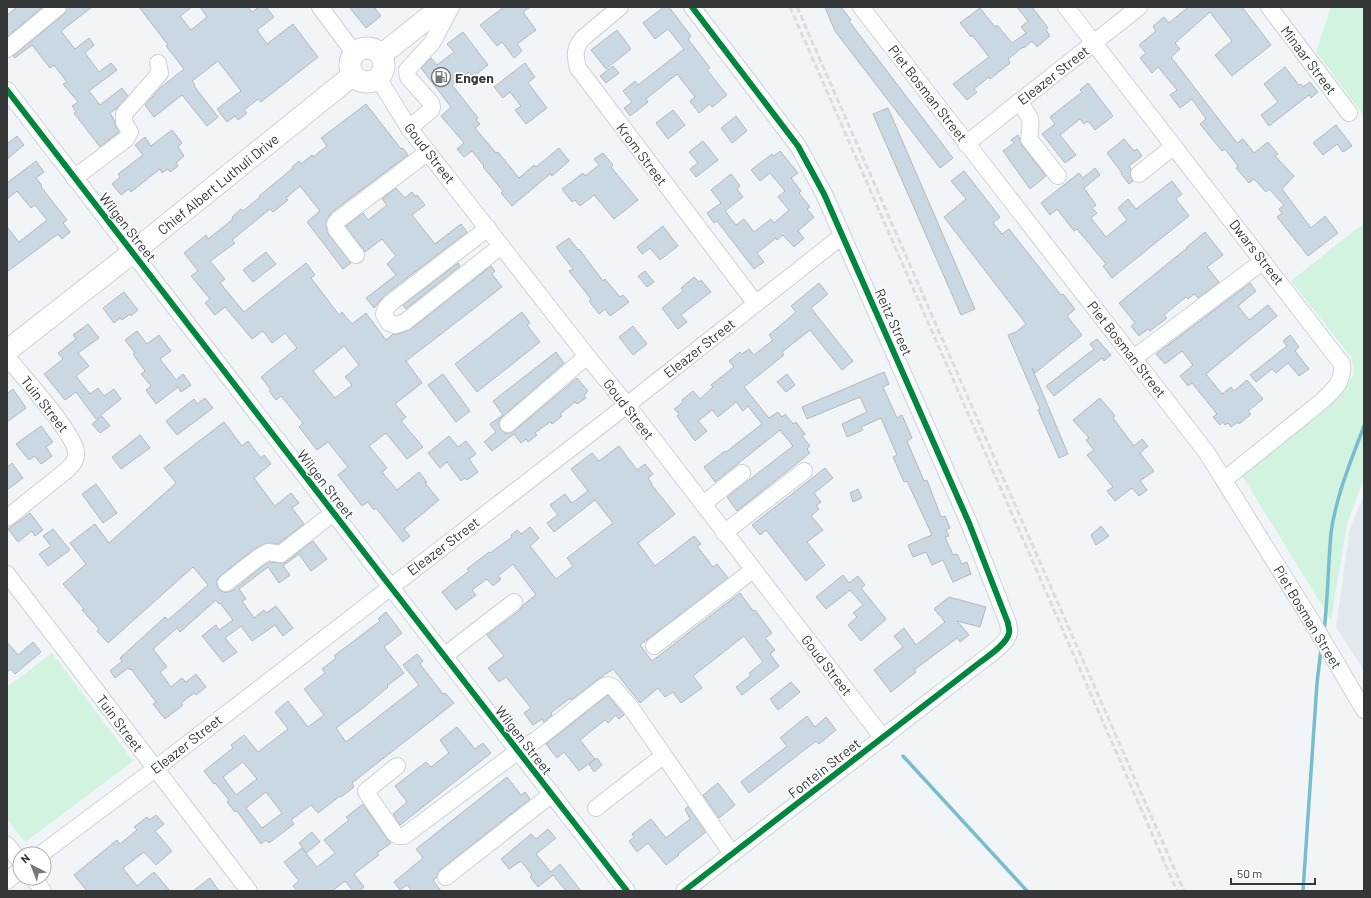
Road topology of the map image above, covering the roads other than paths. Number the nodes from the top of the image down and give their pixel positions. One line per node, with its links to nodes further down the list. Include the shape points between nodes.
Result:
1 (58, 7): 12 (street)
2 (320, 7): 13 (street)
3 (442, 7): 14 (main road)
4 (451, 7): 21 (street, via 432,43 407,70 408,77 432,107)
5 (620, 7): 34 (street, Krom Street, via 577,44 575,55 578,68)
6 (692, 7): 29 (street, Reitz Street, via 798,146 824,194)
7 (861, 7): 22 (street, Piet Bosman Street)
8 (1066, 7): 11 (street, Dwars Street)
9 (1140, 7): 11 (street, Eleazer Street)
10 (1268, 7): 20 (street, Minaar Street)
11 (1093, 43): 19 (street, Eleazer Street); 23 (street, Dwars Street)
12 (7, 49)
13 (355, 54): 14 (main road, via 365,48 377,51); 16 (main road, via 350,64)
14 (381, 55): 17 (main road, via 384,66)
15 (158, 63): 27 (street, via 160,73 124,114 124,122 130,132 126,139)
16 (354, 75): 17 (main road, via 369,82); 31 (main road, Chief Albert Luthuli Drive)
17 (378, 78): 21 (street, Goud Street)
18 (7, 90): 27 (street, Wilgen Street)
19 (1019, 102): 22 (street, Eleazer Street); 26 (street, via 1032,122 1029,139)
20 (1350, 113)
21 (409, 128): 24 (street, Goud Street)
22 (966, 144): 38 (street, Piet Bosman Street)
23 (1169, 150): 25 (street); 33 (street, Dwars Street)
24 (428, 152): 28 (street, Goud Street); 32 (street, via 335,224)
25 (1139, 174)
26 (1058, 176)
27 (74, 178): 31 (street, Wilgen Street)
28 (488, 228): 30 (street, Goud Street); 30 (street, via 392,302 384,314 389,323 396,325 405,322)
29 (842, 236): 34 (street, Eleazer Street); 55 (street, Reitz Street, via 969,523 1008,623 1009,632 1006,640)
30 (501, 246): 36 (street, Goud Street)
31 (133, 252): 35 (main road, Chief Albert Luthuli Drive); 45 (street, Wilgen Street)
32 (356, 255)
33 (1263, 261): 38 (street); 43 (street, Dwars Street, via 1336,354 1343,371 1336,388)
34 (756, 304): 39 (street, Eleazer Street)
35 (7, 351)
36 (586, 356): 39 (street, Goud Street); 40 (street)
37 (7, 357): 46 (street, Tuin Street, via 63,426 72,439 77,456 67,470)
38 (1134, 358): 43 (street, Piet Bosman Street, via 1207,453)
39 (627, 405): 44 (street, Goud Street); 51 (street, Eleazer Street)
40 (508, 424)
41 (804, 471): 47 (street)
42 (742, 473): 44 (street)
43 (1224, 480): 56 (street, Piet Bosman Street)
44 (703, 504): 47 (street, Goud Street)
45 (333, 513): 50 (street, via 281,554 268,552); 51 (street, Wilgen Street)
46 (7, 518)
47 (724, 533): 48 (street, Goud Street)
48 (753, 570): 53 (street); 57 (street, Goud Street)
49 (7, 574): 61 (street, Tuin Street)
50 (226, 583)
51 (390, 586): 54 (street, Wilgen Street); 61 (street, Eleazer Street)
52 (514, 602): 54 (street)
53 (654, 646)
54 (444, 656): 58 (street, Wilgen Street)
55 (979, 663): 57 (street, Fontein Street)
56 (1364, 710)
57 (882, 738): 65 (street, Fontein Street)
58 (518, 751): 59 (street, via 536,740 603,686 608,685 613,687 631,708); 60 (street, via 404,836 394,834 366,791); 62 (street, Wilgen Street)
59 (663, 756): 63 (street); 65 (street)
60 (397, 766)
61 (155, 769): 64 (street, Eleazer Street); 67 (street, Tuin Street)
62 (552, 794): 66 (street); 68 (street, Wilgen Street)
63 (596, 808)
64 (52, 846)
65 (732, 854): 69 (street, Fontein Street)
66 (446, 877)
67 (249, 891)
68 (627, 891)
69 (684, 891)

